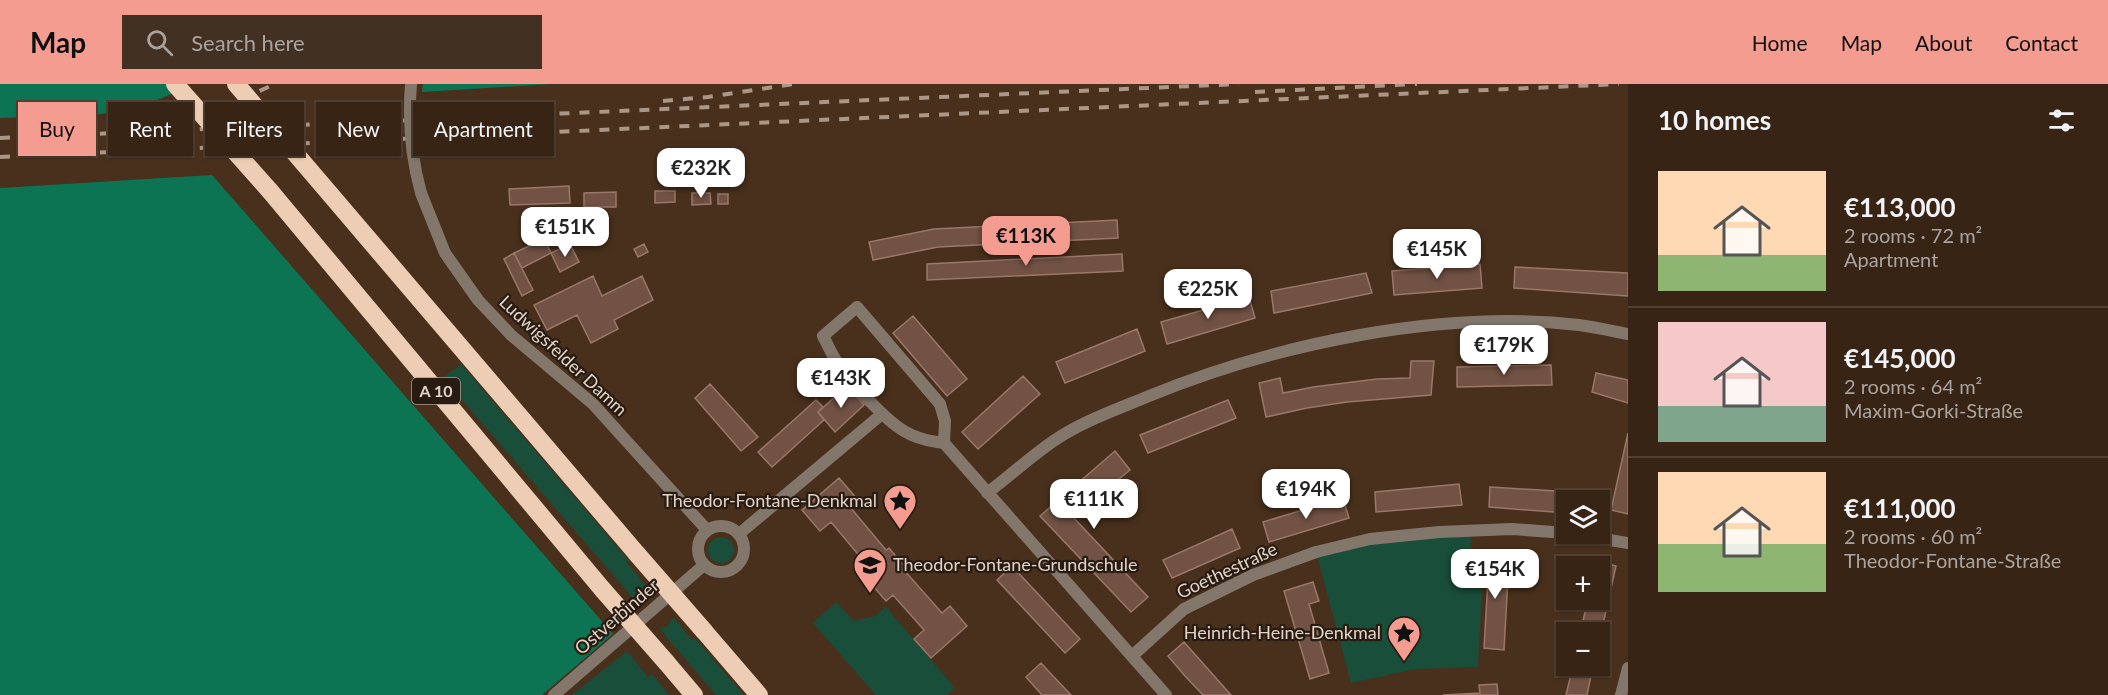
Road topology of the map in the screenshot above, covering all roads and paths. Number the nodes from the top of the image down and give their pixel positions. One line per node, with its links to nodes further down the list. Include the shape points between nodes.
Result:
1 (175, 84): 17 (highway, A 10, bridge, via 270,191)
2 (236, 84): 18 (highway, A 10, bridge)
3 (411, 84): 8 (street, Ludwigsfelder Damm, bridge, via 411,147 421,193 445,253 478,300 511,335 593,404)
4 (1628, 334): 7 (street, via 1578,325 1497,322 1380,332 1274,354 1184,382 1109,412 1056,439)
5 (882, 414): 6 (street, via 912,435); 6 (street, via 838,364 823,336 857,307 940,404 945,421); 10 (street)
6 (944, 443): 7 (street)
7 (987, 493): 14 (street)
8 (707, 530): 10 (street, via 726,526); 13 (street, via 698,547)
9 (1556, 532): 14 (street, Goethestraße, via 1512,529 1439,532 1370,539 1316,552 1253,575 1184,609)
10 (739, 534): 13 (street, via 744,551 736,567 718,572)
11 (1610, 540): 12 (street)
12 (1628, 543)
13 (704, 565): 16 (street, Ostverbinder)
14 (1132, 656): 19 (street)
15 (1628, 668): 20 (street)
16 (554, 695)
17 (694, 695)
18 (759, 695)
19 (1166, 695)
20 (1621, 695)

